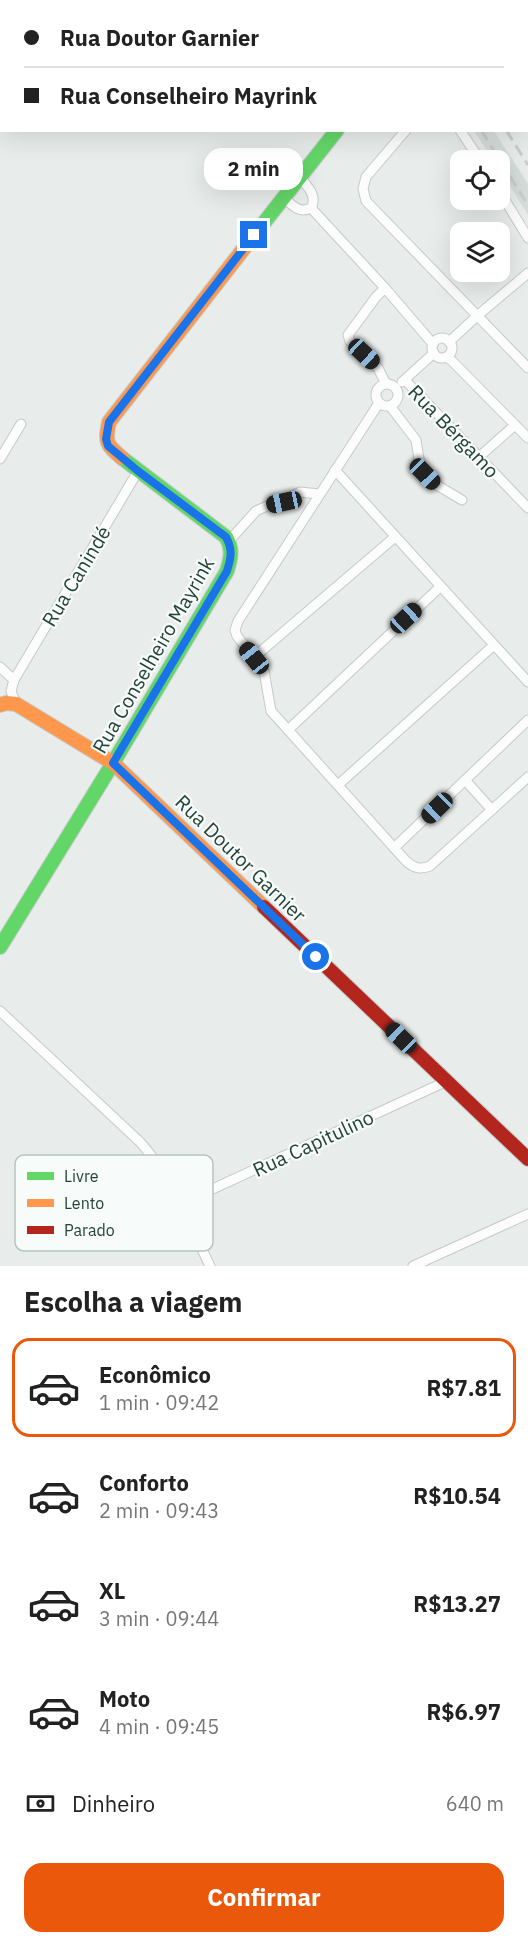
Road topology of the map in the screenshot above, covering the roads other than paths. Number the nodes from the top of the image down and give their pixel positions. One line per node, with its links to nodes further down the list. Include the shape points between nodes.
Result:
1 (335, 132): 5 (main road, Rua Conselheiro Mayrink)
2 (404, 132): 12 (street, via 366,177 363,195)
3 (461, 132): 4 (street)
4 (473, 150)
5 (300, 177): 6 (main road, Rua Conselheiro Mayrink); 7 (street, via 313,195)
6 (283, 197): 7 (street, via 302,211); 26 (main road, Rua Conselheiro Mayrink, via 109,422 108,446)
7 (311, 208): 11 (street)
8 (510, 208): 9 (street)
9 (528, 238)
10 (528, 273): 12 (street)
11 (386, 288): 14 (street); 17 (street, via 348,335)
12 (477, 316): 13 (street); 15 (street)
13 (450, 340): 14 (street, via 451,347); 14 (street, via 442,338)
14 (439, 353): 16 (street); 21 (street)
15 (528, 368)
16 (405, 380): 17 (street); 23 (street, Rua Bérgamo)
17 (390, 386): 18 (street, via 381,386 375,394); 19 (street, via 398,393 398,399)
18 (379, 404): 19 (street); 25 (street)
19 (390, 406): 28 (street, via 416,440 425,474)
20 (21, 424): 24 (street)
21 (515, 425): 22 (street); 23 (street)
22 (528, 438)
23 (479, 457): 29 (street, Rua Bérgamo)
24 (0, 459)
25 (335, 470): 27 (street); 30 (street)
26 (138, 471): 31 (main road, Rua Conselheiro Mayrink, via 220,531); 36 (street, Rua Canindé)
27 (319, 494): 31 (street, via 300,492 256,511); 34 (street, via 238,621 237,636)
28 (462, 500)
29 (528, 508)
30 (394, 537): 32 (street); 34 (street)
31 (229, 542): 43 (main road, Rua Conselheiro Mayrink, via 231,558 227,571)
32 (440, 587): 33 (street); 42 (street)
33 (494, 645): 38 (street); 46 (street)
34 (254, 658): 42 (street, via 266,677 269,708)
35 (1, 667): 36 (street); 37 (street)
36 (21, 669): 37 (street, Rua Canindé)
37 (14, 680): 39 (street, via 11,691)
38 (528, 682)
39 (16, 704): 40 (main road); 43 (main road, Rua Doutor Garnier)
40 (0, 705)
41 (528, 720): 45 (street)
42 (288, 730): 46 (street)
43 (113, 763): 49 (main road, Rua Conselheiro Mayrink); 51 (main road, Rua Doutor Garnier)
44 (528, 777): 47 (street)
45 (465, 780): 47 (street); 48 (street)
46 (338, 785): 48 (street)
47 (492, 810): 48 (street, via 425,868 411,866)
48 (394, 848)
49 (0, 947)
50 (0, 1011): 52 (street)
51 (447, 1081): 53 (main road, Rua Doutor Garnier); 54 (street, Rua Capitulino)
52 (152, 1155)
53 (528, 1159)
54 (213, 1189)
55 (528, 1214): 58 (street)
56 (203, 1251): 57 (street)
57 (210, 1266)
58 (413, 1266)

